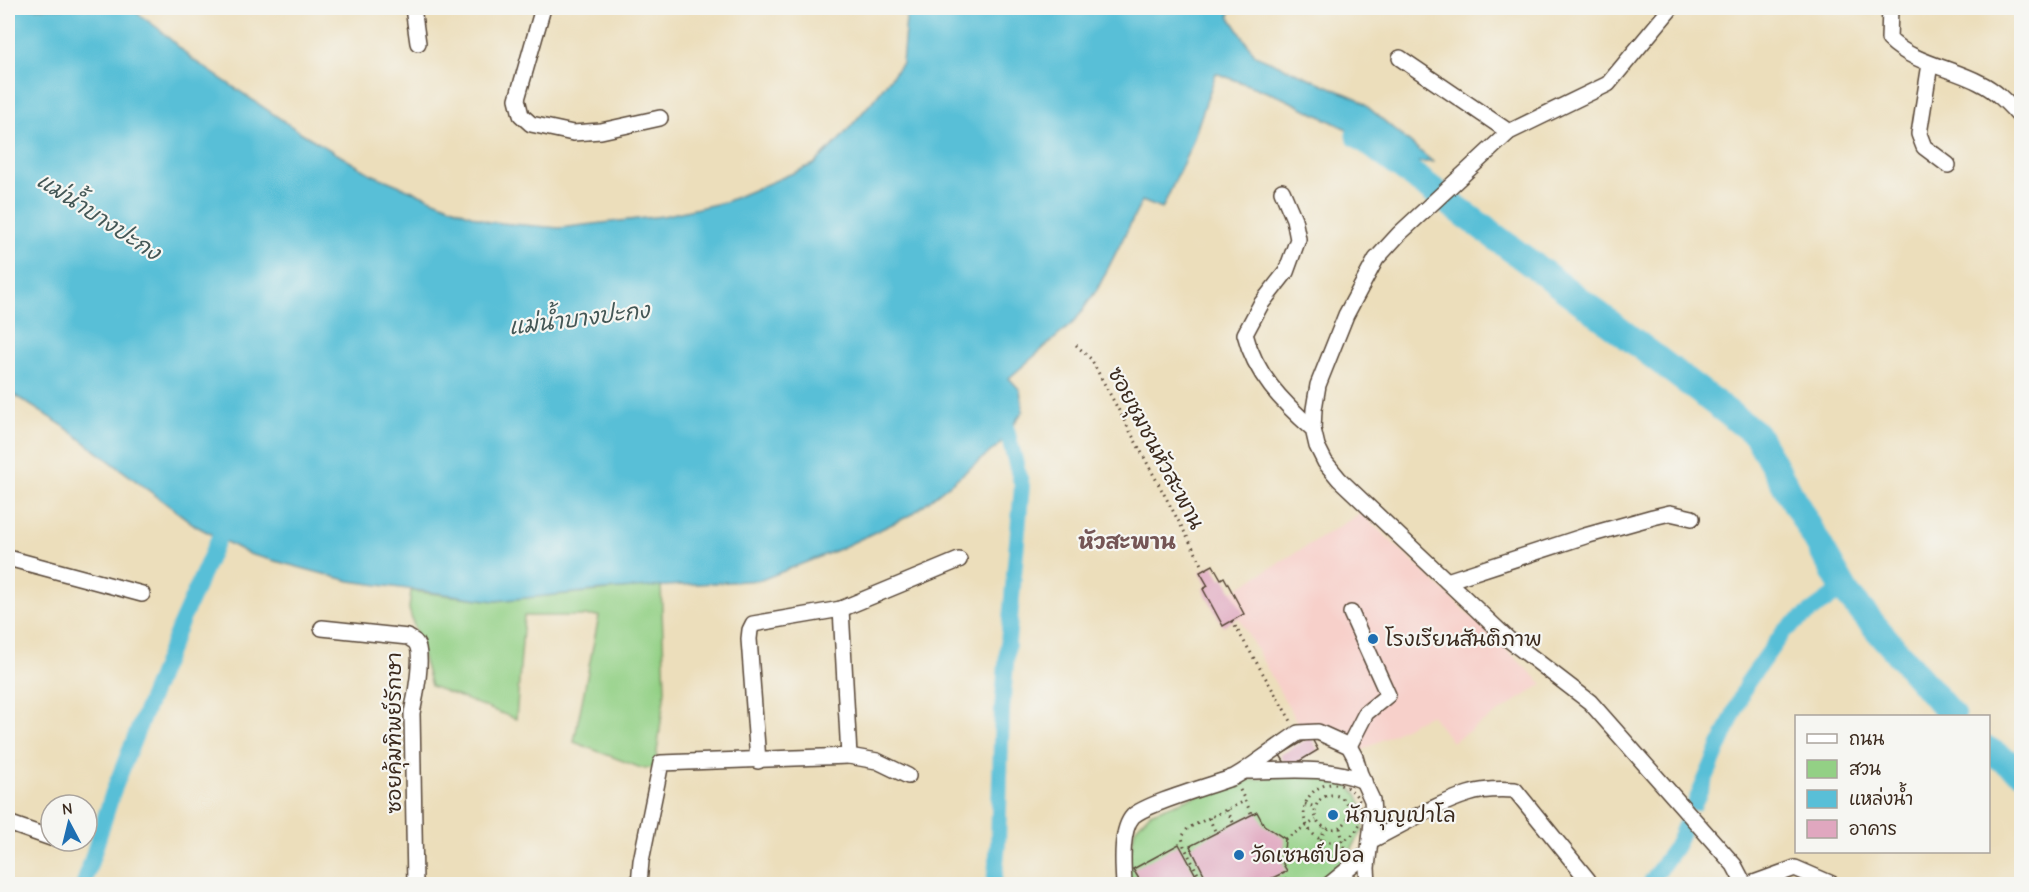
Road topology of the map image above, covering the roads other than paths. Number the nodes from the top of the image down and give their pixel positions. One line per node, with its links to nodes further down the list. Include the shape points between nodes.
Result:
1 (413, 8): 5 (street)
2 (543, 8): 8 (street, via 517,99 521,115 531,124 573,133)
3 (1671, 8): 10 (street, via 1608,84)
4 (1890, 8): 7 (street, via 1889,39)
5 (418, 43)
6 (1400, 58): 10 (street)
7 (1930, 64): 9 (street, via 1982,83); 11 (street, via 1919,134 1924,147)
8 (660, 118)
9 (2022, 119)
10 (1509, 132): 13 (street, via 1376,259 1346,315 1318,385)
11 (1948, 165)
12 (1282, 192): 13 (street, via 1298,239 1286,272 1261,304 1245,334 1249,350 1273,389)
13 (1313, 429): 17 (street, via 1325,462 1339,479)
14 (1692, 518): 17 (street, via 1670,513 1653,517)
15 (8, 558): 18 (street)
16 (959, 560): 19 (street)
17 (1446, 581): 37 (street, via 1508,639 1590,702 1734,865)
18 (142, 594)
19 (841, 609): 23 (street); 24 (street, via 753,624 750,630)
20 (1351, 613): 22 (street, via 1388,695 1366,713)
21 (322, 627): 32 (street, ซอยคุ้มทิพย์รักษา, via 408,637 419,650 418,691 412,713)
22 (1349, 746): 25 (street, via 1318,732 1298,733); 27 (street)
23 (849, 756): 24 (street); 26 (street, via 877,761)
24 (758, 761): 33 (street, via 661,763)
25 (1239, 774): 27 (street, via 1319,769); 34 (street, via 1149,807 1133,817 1125,833)
26 (908, 776)
27 (1364, 781): 30 (street, via 1372,800)
28 (8, 823): 29 (street)
29 (39, 834)
30 (1369, 847): 31 (street, via 1468,794 1515,790); 35 (street); 36 (street)
31 (1588, 880)
32 (415, 885)
33 (639, 885)
34 (1124, 885)
35 (1330, 885)
36 (1368, 885)
37 (1744, 885)
38 (1751, 885): 39 (street, via 1795,868)
39 (1832, 885)

